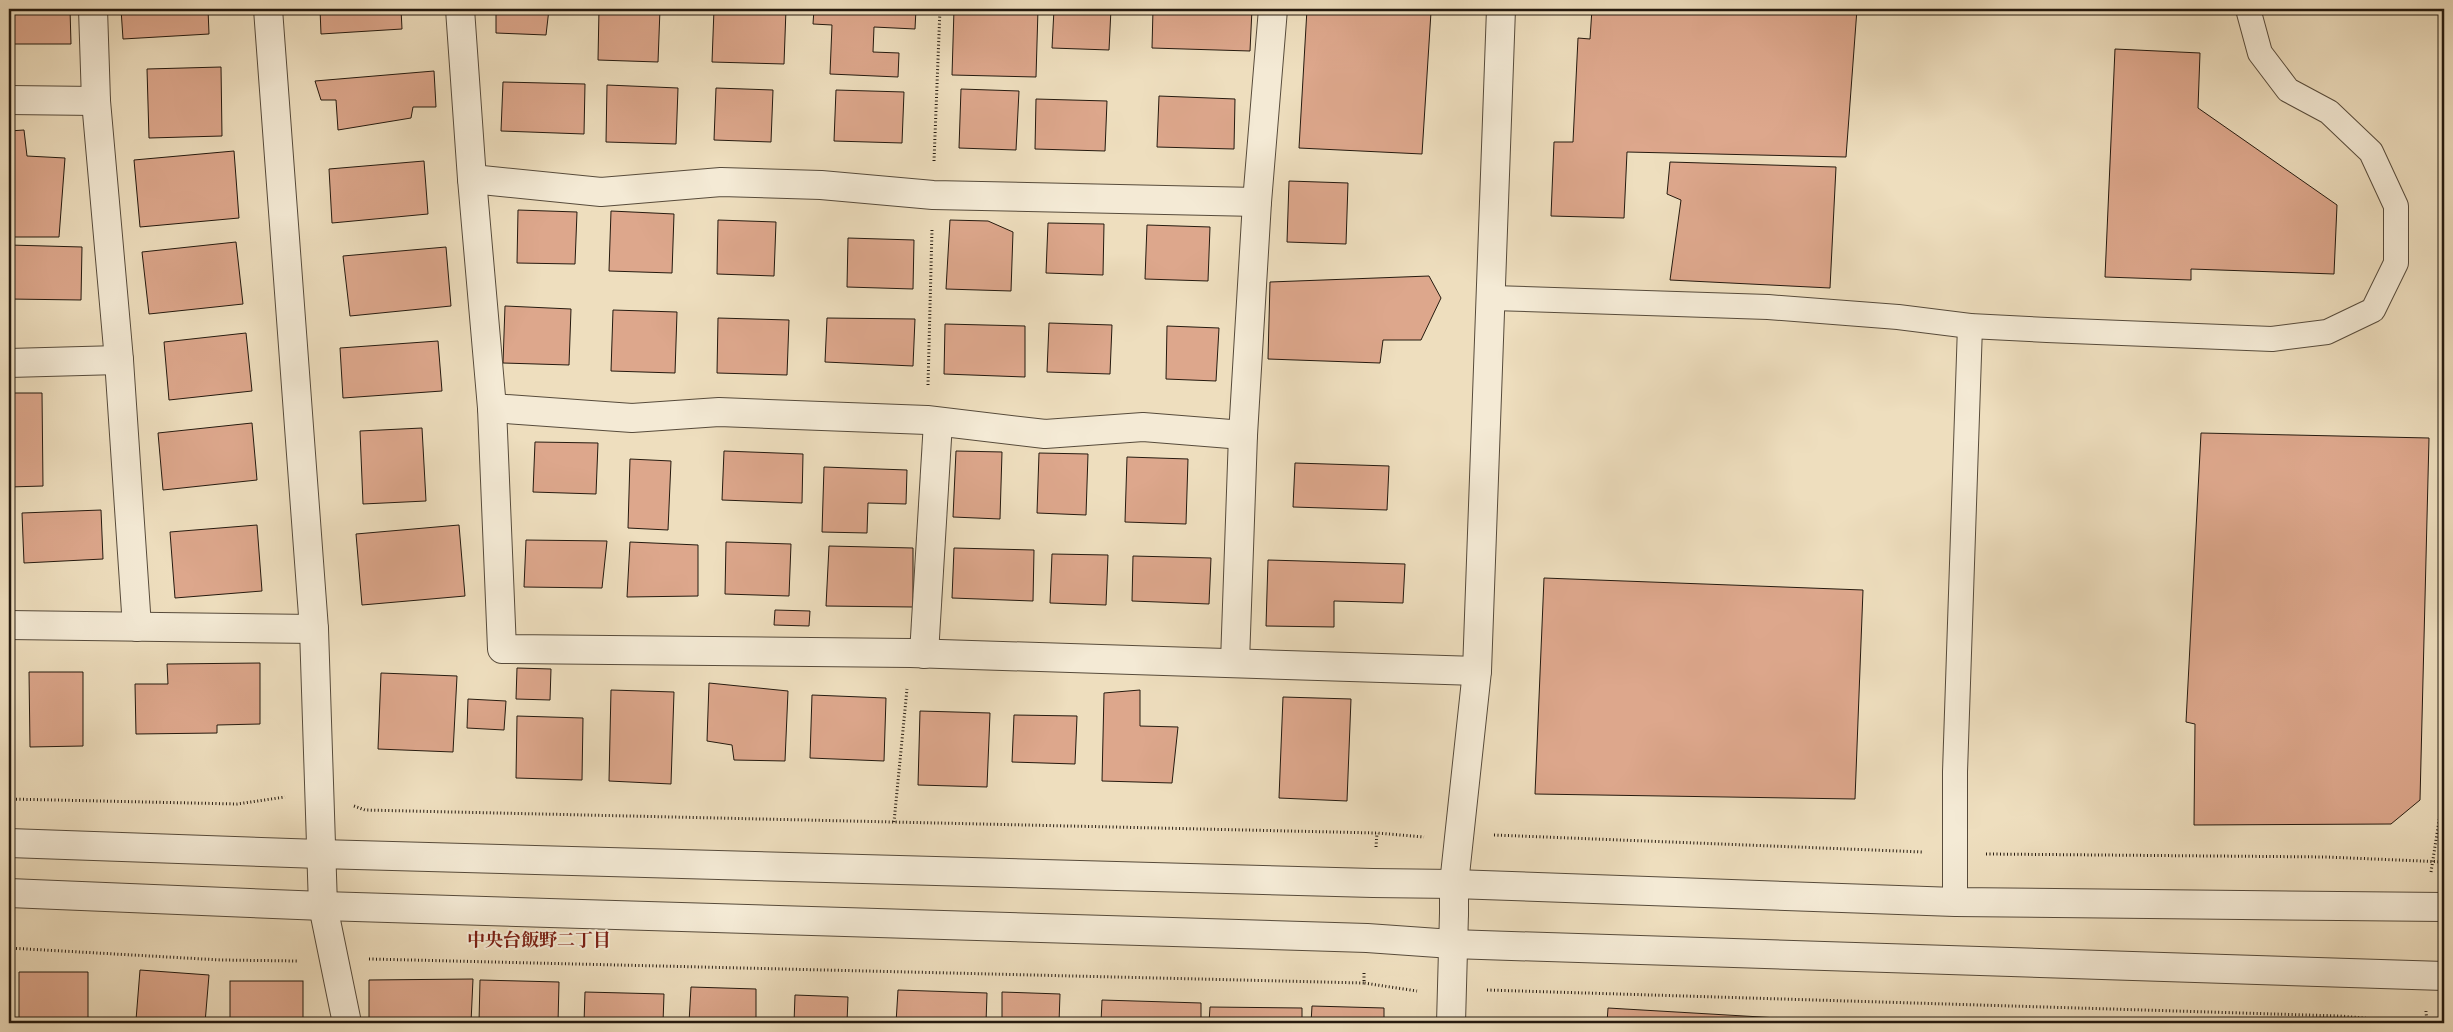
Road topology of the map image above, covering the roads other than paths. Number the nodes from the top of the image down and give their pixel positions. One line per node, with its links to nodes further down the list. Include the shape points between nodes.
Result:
1 (93, 9): 8 (street)
2 (268, 9): 20 (street)
3 (460, 9): 9 (street)
4 (1273, 9): 10 (street)
5 (1501, 9): 11 (street)
6 (2248, 9): 12 (lane, via 2260,54 2288,90 2329,112 2372,152 2396,206 2396,263 2373,310 2327,332 2272,339)
7 (9, 100): 8 (street)
8 (96, 101): 13 (street)
9 (472, 179): 10 (street, via 601,192 722,182 821,184 933,195); 15 (street)
10 (1257, 202): 17 (street)
11 (1492, 298): 12 (lane, via 1768,307); 23 (street)
12 (1970, 326): 28 (lane, via 1955,772)
13 (118, 360): 14 (street); 19 (street)
14 (9, 363)
15 (492, 408): 16 (street, via 632,418 719,412); 21 (street, via 502,648)
16 (938, 422): 17 (street, via 1045,434 1143,427); 21 (street)
17 (1243, 435): 22 (street)
18 (9, 625): 19 (street)
19 (137, 627): 20 (street)
20 (314, 629): 25 (street)
21 (917, 654): 22 (street)
22 (1235, 662): 23 (street)
23 (1477, 671): 26 (street)
24 (9, 843): 25 (street)
25 (320, 854): 26 (street); 29 (street)
26 (1454, 884): 28 (street); 31 (street)
27 (9, 893): 29 (street)
28 (1955, 902): 30 (street)
29 (323, 906): 31 (street, via 1357,938); 33 (street)
30 (2435, 907)
31 (1452, 944): 32 (street); 34 (street)
32 (2444, 976)
33 (347, 1023)
34 (1451, 1023)

